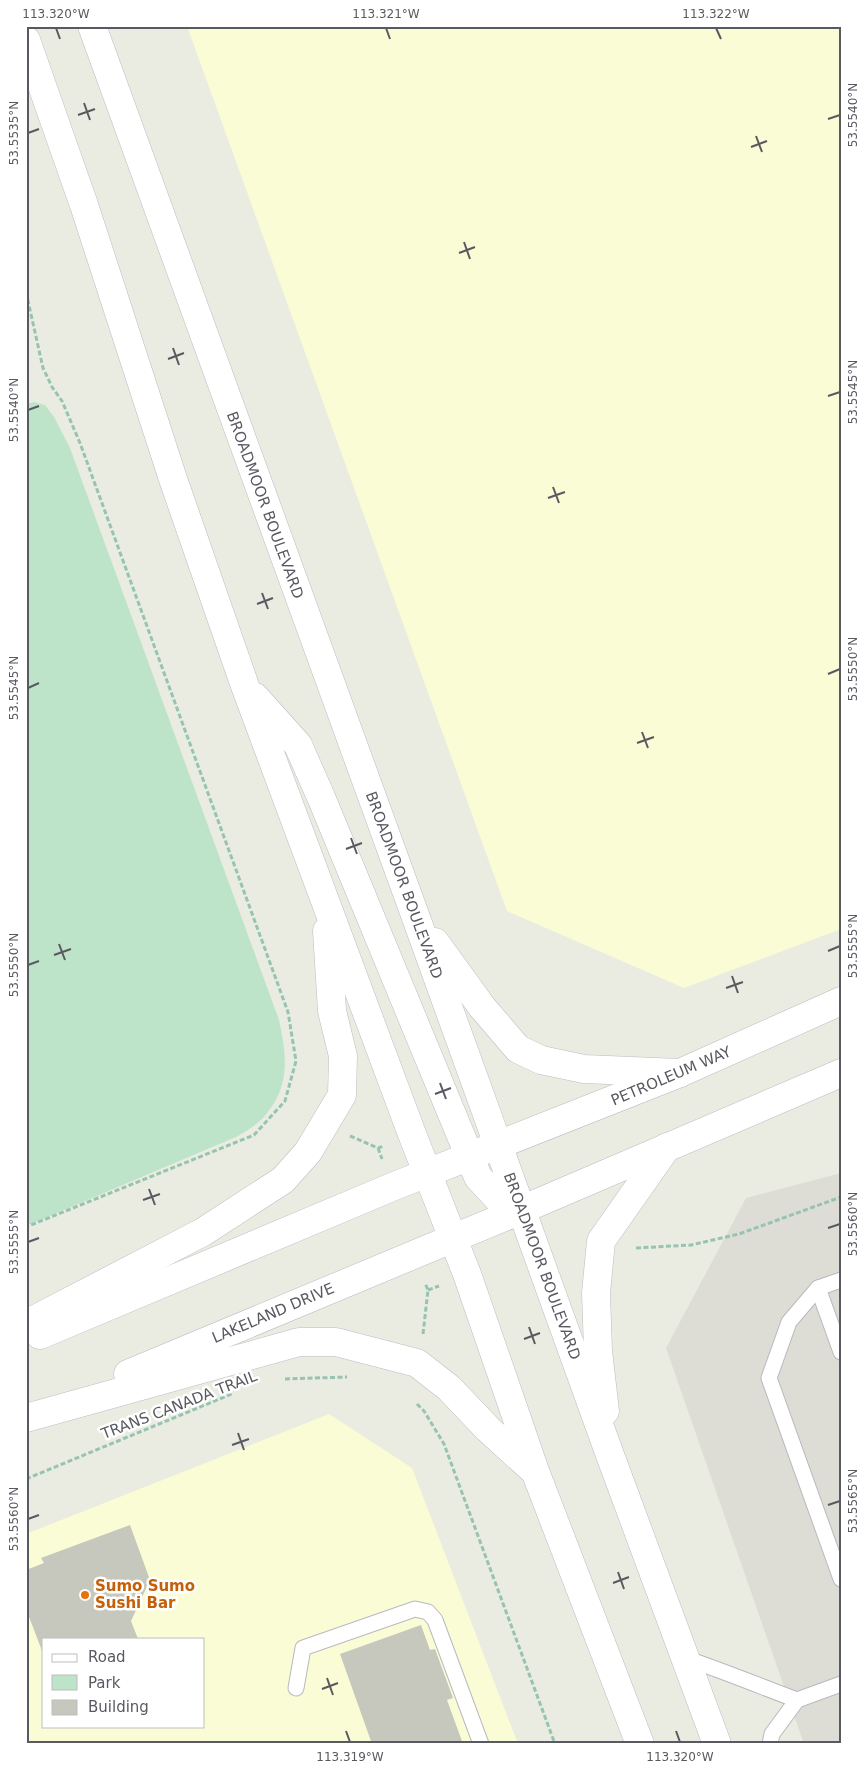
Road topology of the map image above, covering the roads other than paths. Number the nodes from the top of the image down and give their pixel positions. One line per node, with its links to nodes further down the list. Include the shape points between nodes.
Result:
1 (92, 26): 5 (main road, BROADMOOR BOULEVARD)
2 (26, 40): 3 (main road)
3 (245, 686): 4 (main road); 11 (main road, via 298,745)
4 (325, 902): 12 (main road); 17 (main road, via 332,1011 343,1056 342,1095 308,1152 283,1180 203,1232)
5 (415, 915): 7 (main road, via 482,1007 518,1049 541,1060 584,1070); 9 (main road, BROADMOOR BOULEVARD)
6 (841, 1001): 7 (main road, PETROLEUM WAY)
7 (680, 1073): 9 (main road, PETROLEUM WAY)
8 (841, 1073): 10 (main road)
9 (498, 1145): 11 (main road); 13 (main road, BROADMOOR BOULEVARD)
10 (666, 1147): 13 (main road); 21 (main road, via 601,1241 596,1293)
11 (468, 1156): 12 (main road); 13 (main road, via 478,1177 491,1192 502,1202)
12 (428, 1173): 14 (main road); 18 (main road)
13 (521, 1210): 14 (main road, LAKELAND DRIVE); 21 (main road, BROADMOOR BOULEVARD)
14 (454, 1239): 20 (main road, LAKELAND DRIVE); 22 (main road)
15 (841, 1280): 16 (lane)
16 (818, 1288): 19 (lane); 23 (lane, via 789,1322 769,1378)
17 (26, 1324)
18 (26, 1340)
19 (841, 1352)
20 (26, 1417): 22 (main road, via 299,1342 336,1342 417,1363 449,1388)
21 (610, 1455): 24 (main road, BROADMOOR BOULEVARD)
22 (535, 1471): 29 (main road)
23 (841, 1579)
24 (685, 1658): 27 (lane); 30 (main road, BROADMOOR BOULEVARD)
25 (841, 1684): 27 (lane)
26 (296, 1688): 28 (lane, via 302,1648 415,1609 428,1612 435,1620)
27 (797, 1700): 31 (lane, via 772,1734)
28 (481, 1744)
29 (640, 1744)
30 (717, 1744)
31 (770, 1744)

